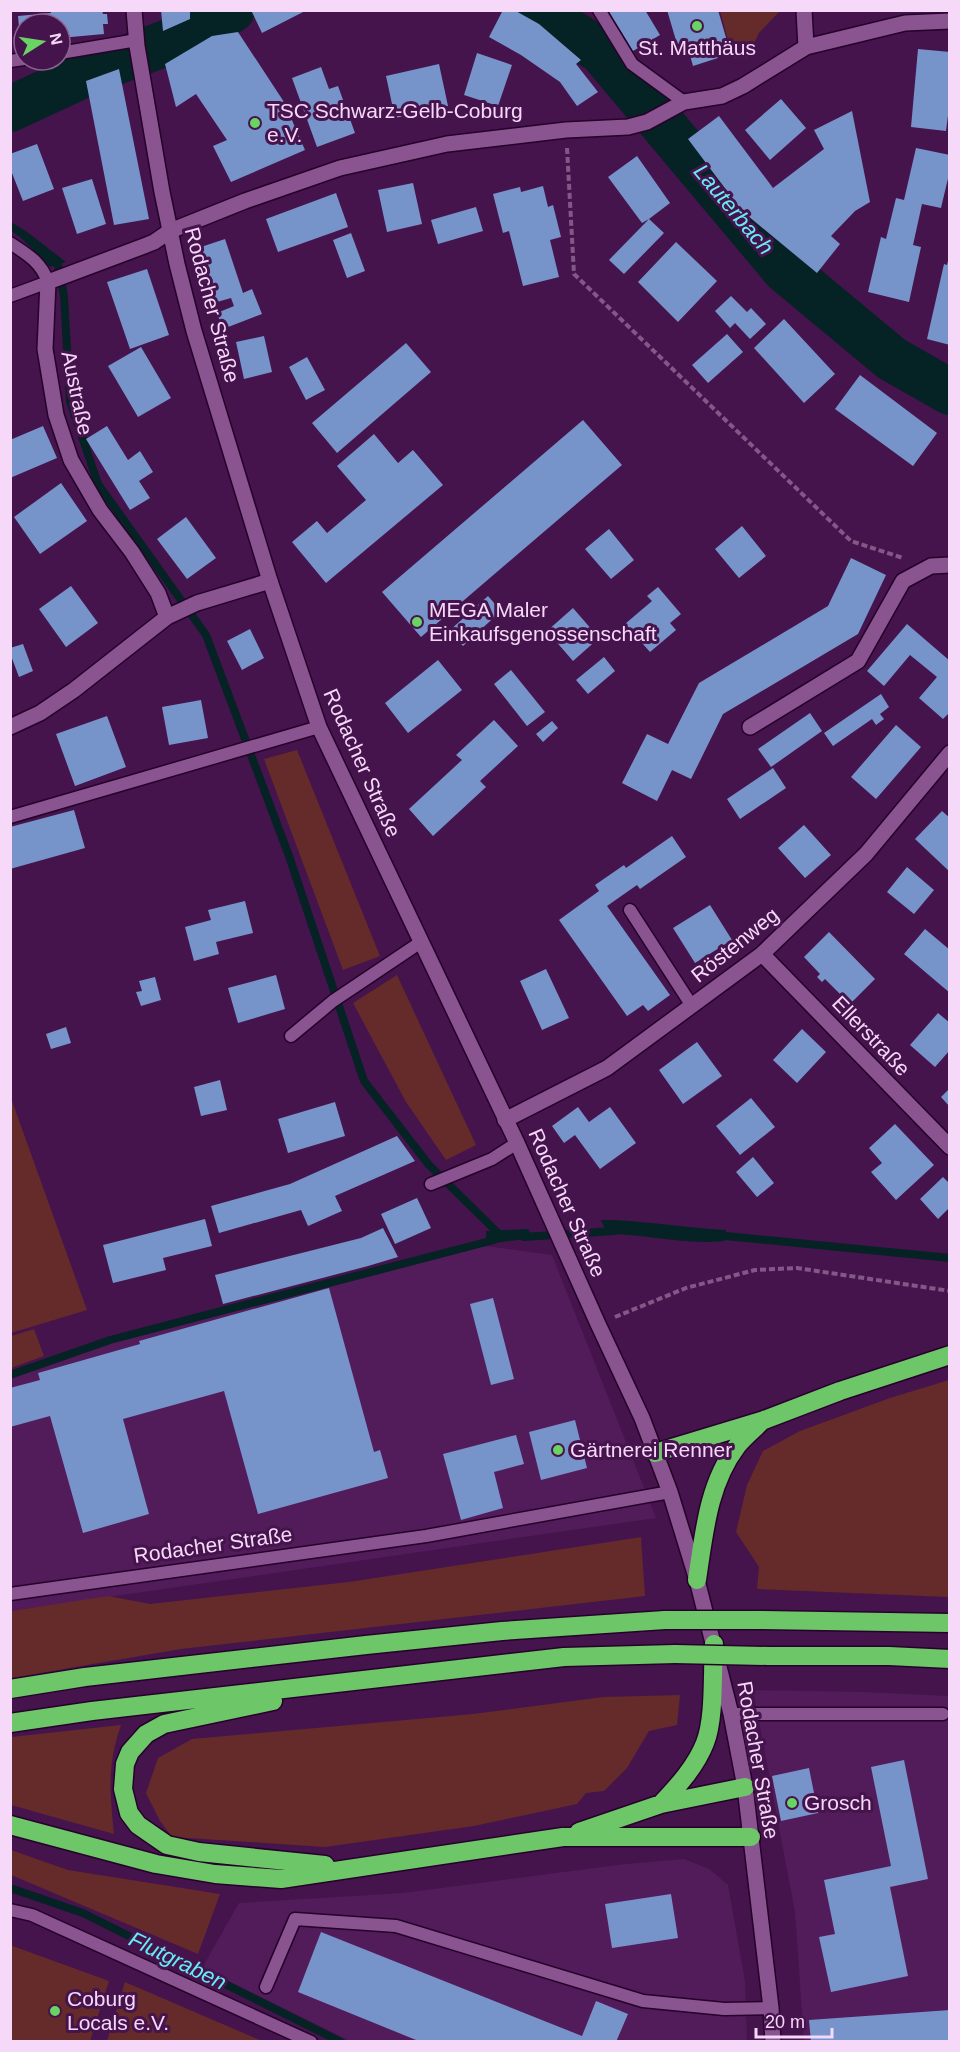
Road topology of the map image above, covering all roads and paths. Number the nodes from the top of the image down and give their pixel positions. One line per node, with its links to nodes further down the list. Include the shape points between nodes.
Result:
1 (134, 10): 5 (street, Rodacher Straße)
2 (599, 10): 8 (lane, via 632,64)
3 (804, 10): 6 (street)
4 (950, 21): 6 (street, via 905,23)
5 (137, 43): 7 (lane); 10 (street, Rodacher Straße)
6 (806, 47): 8 (street, via 722,96)
7 (72, 51)
8 (684, 102): 9 (street, via 647,122 628,127)
9 (566, 130): 10 (street, via 447,144 340,168); 15 (path, via 574,274 852,541)
10 (170, 231): 12 (street, via 154,242); 16 (street, Rodacher Straße, via 194,331)
11 (10, 243): 12 (lane, via 36,260)
12 (50, 281): 13 (lane); 17 (street, Austraße, via 45,349 56,415 71,460)
13 (10, 296)
14 (950, 565): 15 (street)
15 (931, 566): 20 (street, via 903,581 858,661)
16 (270, 581): 17 (street, via 197,603); 19 (street, Rodacher Straße)
17 (172, 615): 18 (street, via 74,690)
18 (10, 727)
19 (319, 727): 22 (lane); 24 (street, Rodacher Straße)
20 (750, 727)
21 (950, 753): 25 (street, Röstenweg, via 866,854)
22 (10, 817)
23 (630, 910): 26 (lane)
24 (421, 942): 27 (lane, via 333,1001); 28 (street, Rodacher Straße)
25 (762, 954): 26 (street, Röstenweg); 30 (street, Ellerstraße)
26 (692, 1006): 28 (street, Röstenweg, via 607,1068)
27 (291, 1035)
28 (506, 1120): 29 (street, Rodacher Straße)
29 (517, 1143): 31 (lane, via 492,1159); 33 (street, Rodacher Straße)
30 (950, 1146)
31 (431, 1184)
32 (950, 1291): 33 (path, via 797,1268 755,1270 686,1288)
33 (597, 1324): 36 (street, Rodacher Straße)
34 (950, 1355): 35 (highway, via 840,1390)
35 (764, 1420): 36 (highway); 38 (highway, via 737,1445 721,1472 708,1513)
36 (655, 1452): 37 (street, Rodacher Straße)
37 (670, 1492): 38 (street, Rodacher Straße); 39 (lane, Rodacher Straße, via 426,1536)
38 (697, 1580): 41 (street, Rodacher Straße)
39 (10, 1594)
40 (950, 1623): 44 (highway, bridge, via 665,1620 502,1631 85,1677)
41 (714, 1644): 45 (street, Rodacher Straße); 49 (highway, via 705,1743 681,1782)
42 (950, 1659): 43 (highway, bridge, via 675,1654 564,1657)
43 (369, 1680): 47 (highway); 53 (highway, via 164,1724 146,1734 125,1764 123,1789 129,1813 138,1825 167,1845)
44 (10, 1689)
45 (731, 1714): 46 (lane); 48 (street, Rodacher Straße)
46 (943, 1714)
47 (10, 1723)
48 (745, 1787): 49 (highway); 52 (street, Rodacher Straße)
49 (661, 1804): 51 (highway)
50 (10, 1825): 53 (highway, via 156,1864 214,1874 281,1879)
51 (563, 1837): 52 (highway); 53 (highway)
52 (751, 1837): 56 (street, Rodacher Straße)
53 (350, 1868)
54 (10, 1910): 57 (lane, via 32,1915)
55 (266, 1987): 56 (lane, via 295,1919 396,1926 643,2001 724,2009)
56 (771, 2008): 58 (street, Rodacher Straße)
57 (310, 2042)
58 (773, 2042)

